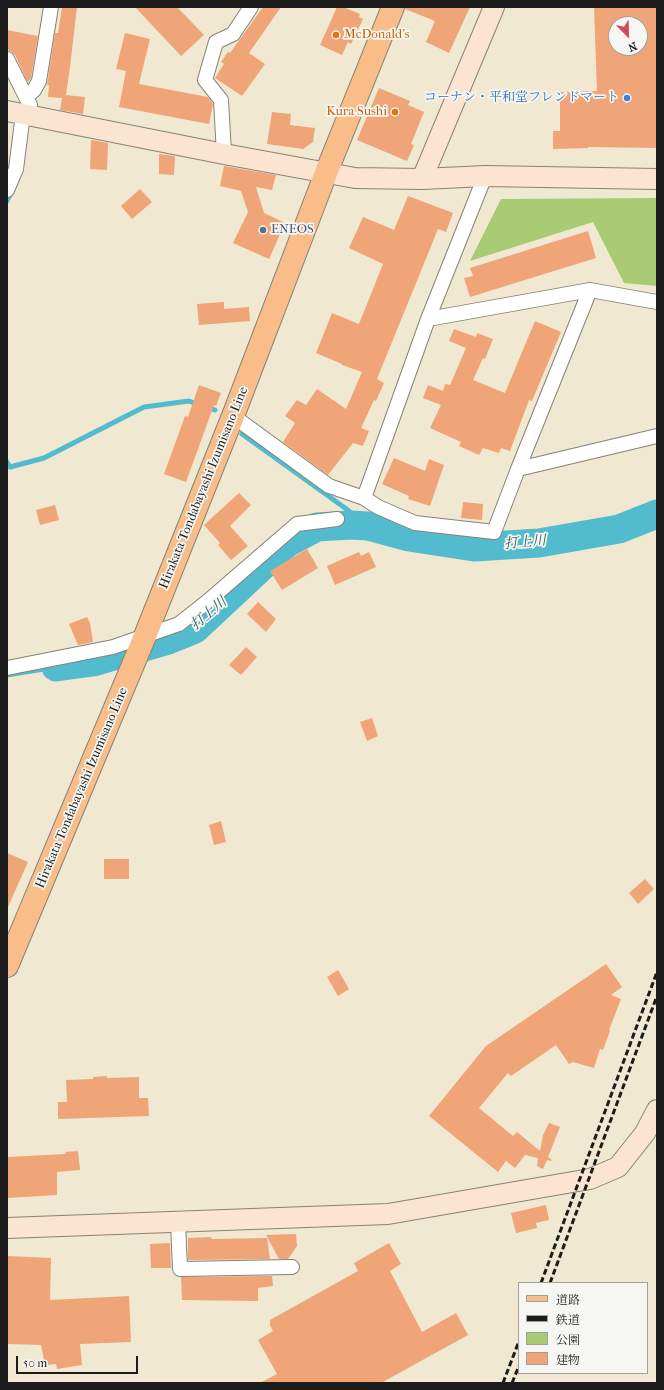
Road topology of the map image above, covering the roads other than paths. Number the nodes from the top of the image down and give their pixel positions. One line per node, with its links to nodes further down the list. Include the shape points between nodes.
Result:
1 (51, 7): 6 (street, via 39,81)
2 (251, 7): 7 (street, via 233,34 216,42 205,80 221,100)
3 (393, 7): 8 (main road, Hirakata Tondabayashi Izumisano Line)
4 (494, 7): 10 (street)
5 (7, 59): 6 (street)
6 (23, 109): 7 (street); 12 (street, via 16,169)
7 (224, 154): 8 (street)
8 (326, 173): 10 (street, via 355,178); 16 (main road, Hirakata Tondabayashi Izumisano Line)
9 (485, 176): 10 (street); 11 (street); 15 (street)
10 (422, 179)
11 (657, 179)
12 (7, 190)
13 (590, 290): 14 (street); 15 (street); 18 (street)
14 (657, 302)
15 (428, 319): 19 (street)
16 (232, 416): 19 (street, via 329,486); 21 (main road, Hirakata Tondabayashi Izumisano Line)
17 (657, 436): 18 (street)
18 (518, 469): 19 (street, via 494,532 415,523)
19 (364, 498)
20 (337, 519): 21 (street, via 298,524 179,624)
21 (145, 636): 22 (street, via 113,647); 23 (main road, Hirakata Tondabayashi Izumisano Line)
22 (7, 668)
23 (7, 966)
24 (657, 1110): 25 (street, via 645,1133 618,1167 590,1179 388,1214)
25 (178, 1222): 26 (street); 27 (street, via 180,1269)
26 (7, 1228)
27 (292, 1267)

